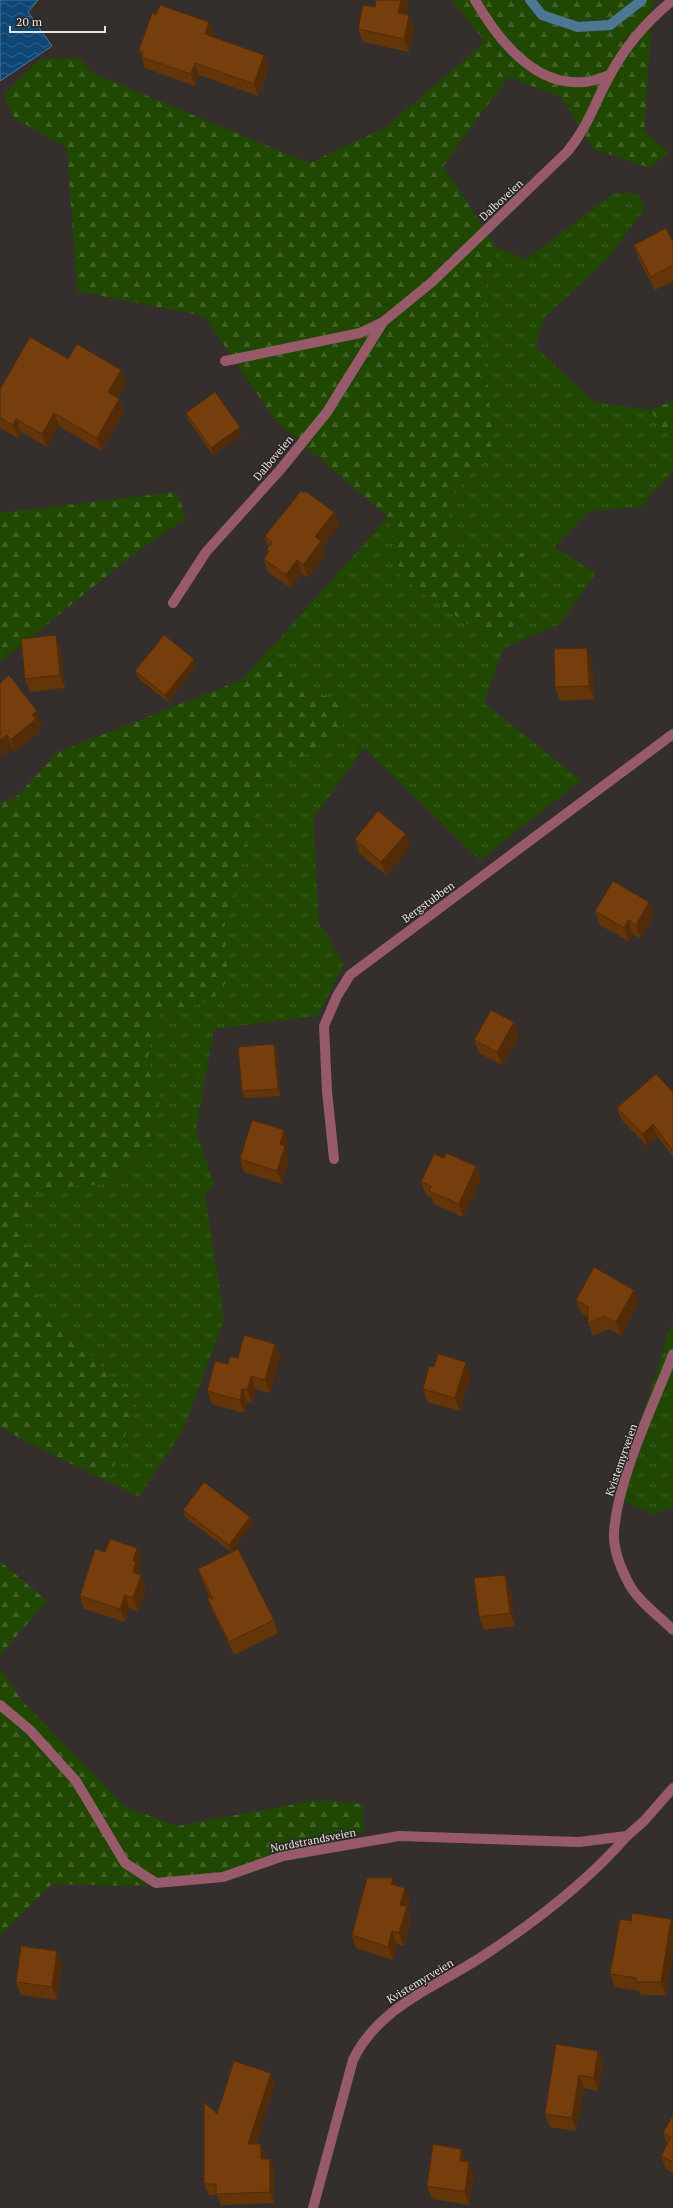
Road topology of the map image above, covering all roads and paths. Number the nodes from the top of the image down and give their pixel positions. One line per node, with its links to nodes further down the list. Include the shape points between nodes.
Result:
1 (475, 0): 3 (street, via 500,37 522,59 541,73 563,81 584,82)
2 (673, 0): 3 (street, Dalboveien, via 640,32)
3 (610, 74): 4 (street, Dalboveien, via 591,116 567,152 432,282)
4 (383, 322): 5 (street, Dalboveien, via 360,334); 6 (street, Dalboveien, via 327,412 280,470 206,552)
5 (225, 361)
6 (173, 603)
7 (673, 734): 8 (street, Bergstubben, via 350,975 337,996 324,1026)
8 (334, 1159)
9 (673, 1354): 10 (street, Kvistemyrveien, via 623,1486 614,1534 620,1564 630,1586)
10 (673, 1630)
11 (0, 1705): 13 (street, Nordstrandsveien, via 30,1730 76,1782 126,1862 156,1883 223,1877 283,1856 399,1836 579,1842)
12 (673, 1788): 13 (street)
13 (627, 1836): 14 (street, Kvistemyrveien, via 601,1865 543,1913 485,1955 392,2011 361,2043 353,2060)
14 (313, 2208)

